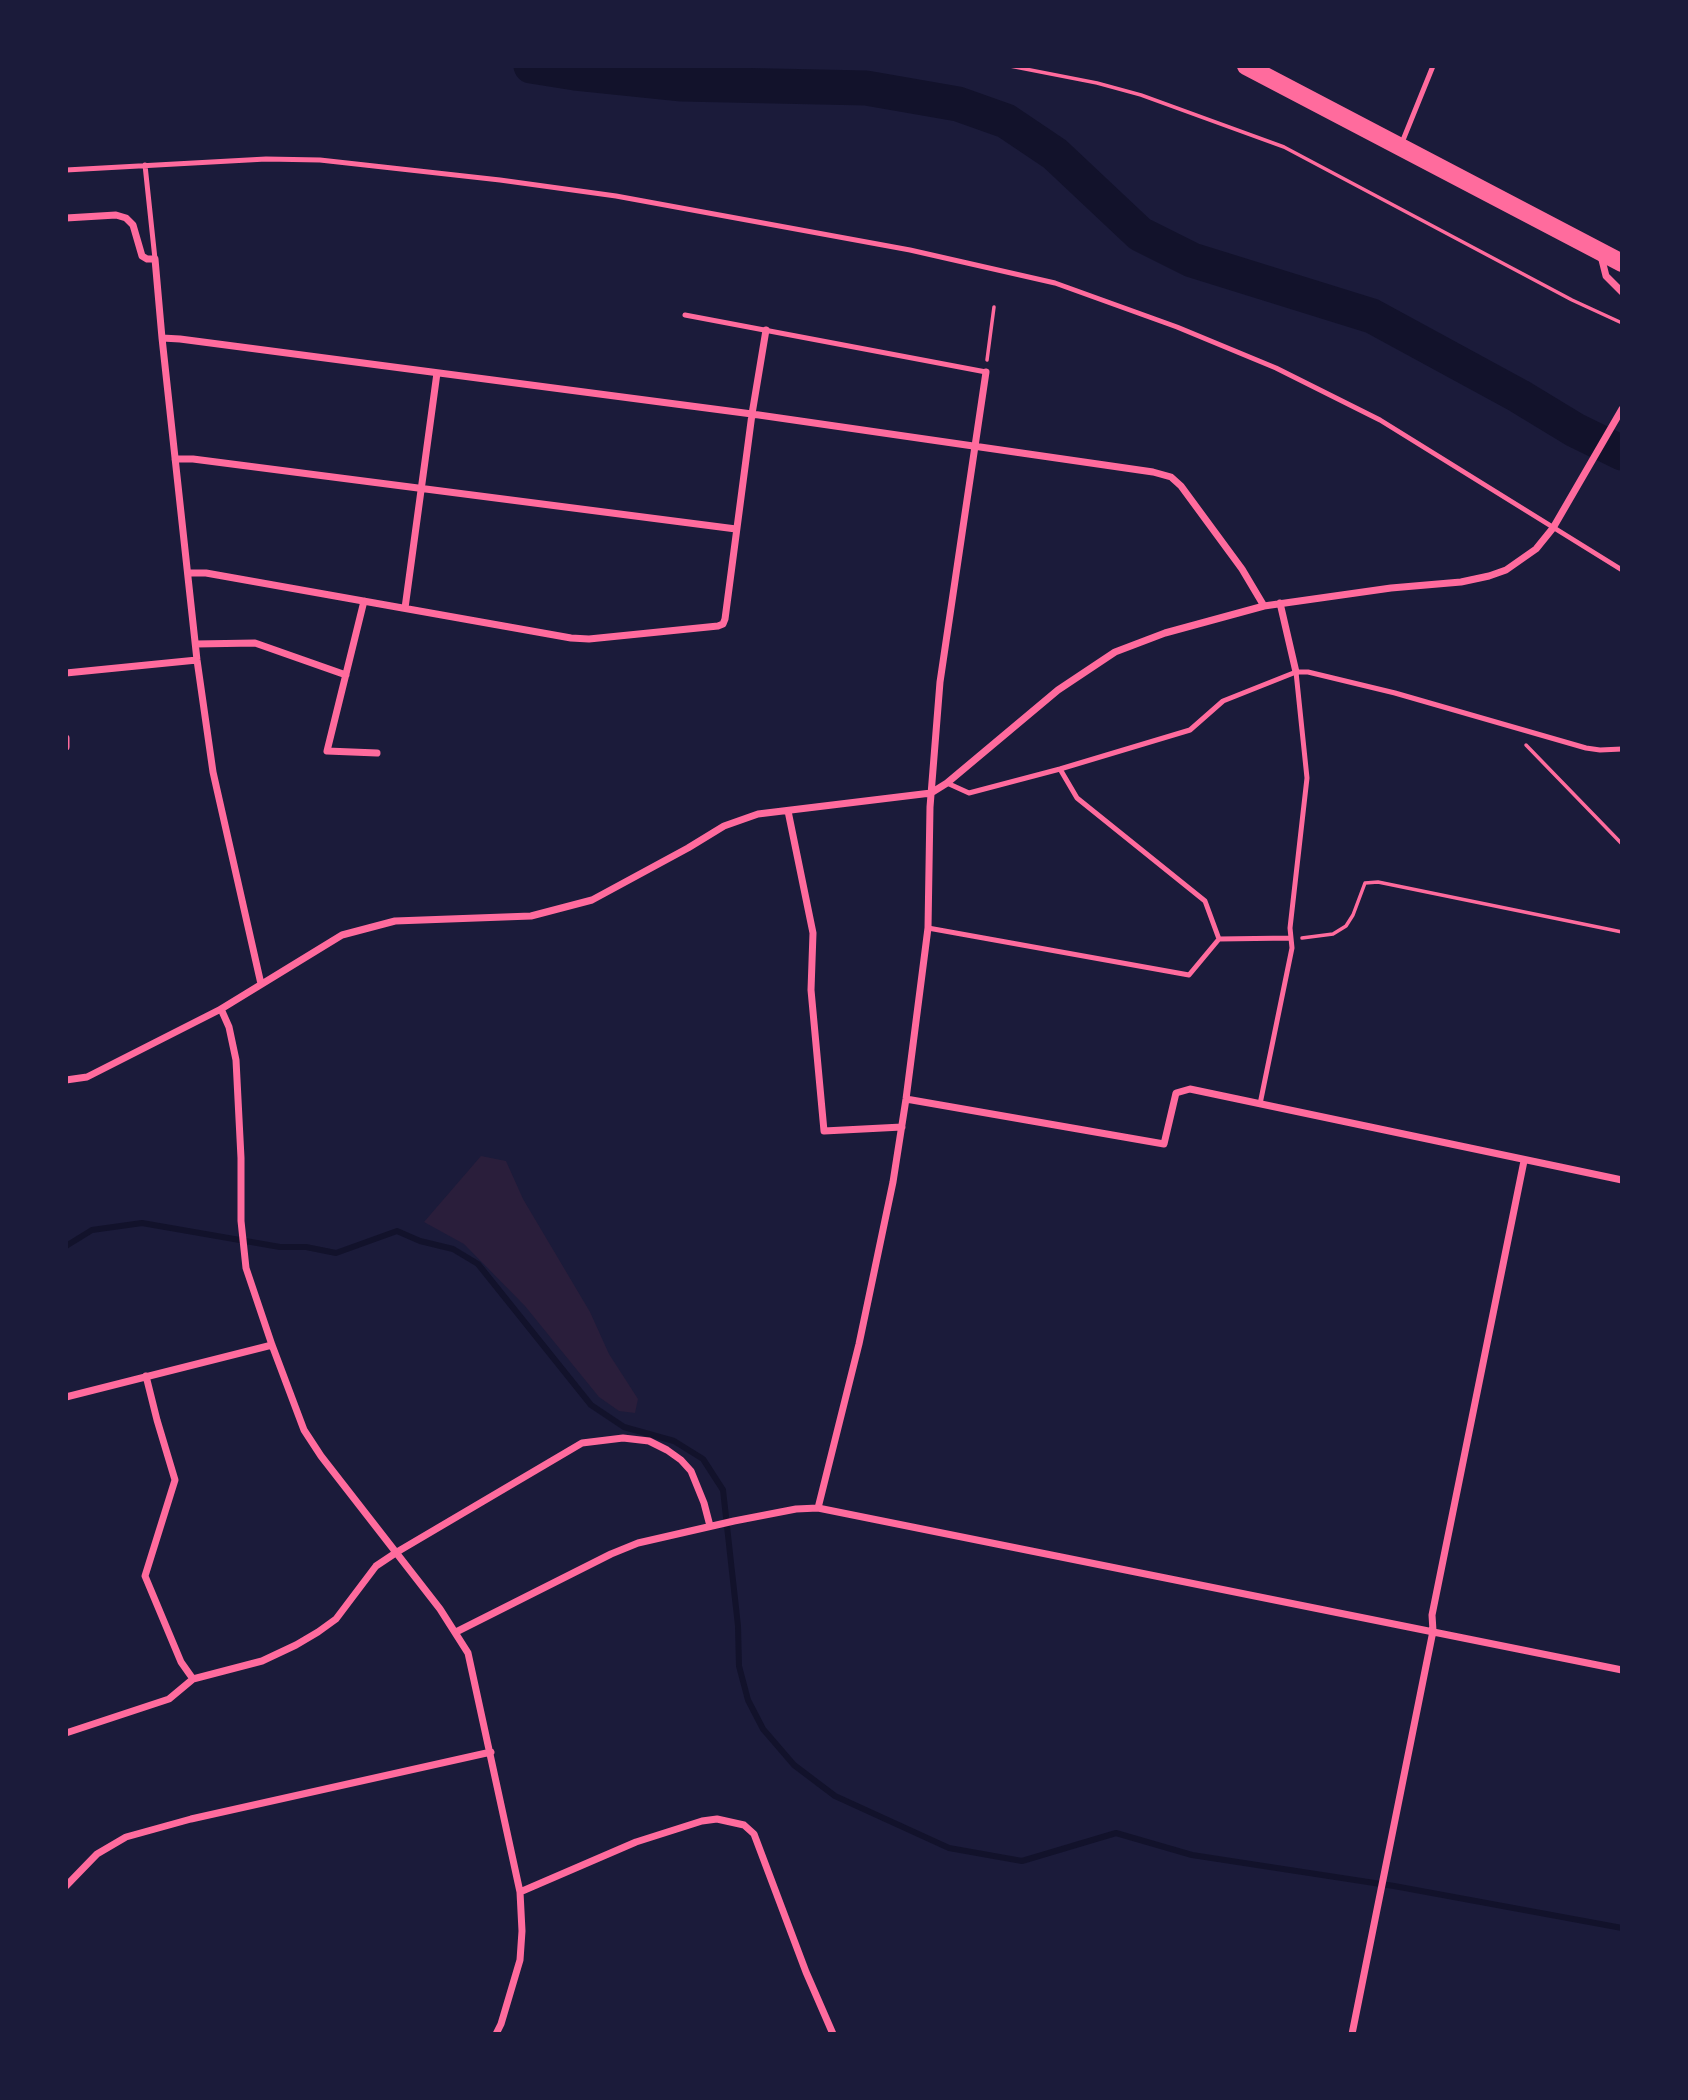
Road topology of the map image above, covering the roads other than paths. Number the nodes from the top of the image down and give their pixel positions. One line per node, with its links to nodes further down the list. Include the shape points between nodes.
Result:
1 (1246, 66): 3 (main road)
2 (1433, 66): 3 (lane)
3 (1399, 148): 7 (main road)
4 (145, 165): 5 (lane); 8 (lane); 21 (lane, via 320,160 500,180 616,196 910,250 1055,283 1288,374 1380,420)
5 (66, 170)
6 (66, 218): 8 (street, via 126,218 133,225 142,256)
7 (1600, 251): 9 (main road); 10 (street, via 1606,276)
8 (155, 259): 13 (street)
9 (1622, 263)
10 (1622, 292)
11 (685, 315): 12 (lane)
12 (766, 330): 14 (lane); 17 (street)
13 (162, 338): 15 (street); 19 (street)
14 (986, 372): 18 (street)
15 (437, 373): 17 (street); 20 (street)
16 (1622, 409): 21 (street)
17 (752, 414): 18 (street); 22 (street)
18 (975, 445): 27 (street, via 1171,477 1242,569); 40 (street, via 940,682)
19 (175, 459): 20 (street); 24 (street)
20 (421, 489): 22 (street); 28 (street)
21 (1555, 524): 23 (lane); 26 (street, via 1536,549 1489,576)
22 (736, 529): 28 (street, via 725,619 718,626 571,638)
23 (1622, 570)
24 (189, 573): 25 (street); 29 (street)
25 (364, 601): 28 (street); 33 (street)
26 (1280, 603): 27 (street); 31 (street)
27 (1264, 606): 39 (street, via 1115,652 1058,690)
28 (405, 608)
29 (196, 644): 30 (street); 33 (street, via 255,643)
30 (197, 660): 32 (street); 45 (street, via 213,772)
31 (1296, 672): 36 (lane, via 1308,671 1586,748); 38 (lane, via 1223,701 1190,730); 43 (lane, via 1307,778)
32 (66, 673)
33 (346, 675): 37 (street, via 327,751)
34 (66, 738): 35 (street)
35 (66, 747)
36 (1622, 749)
37 (377, 753)
38 (1060, 769): 39 (lane, via 969,793); 44 (lane, via 1077,798 1205,901)
39 (947, 783): 40 (street)
40 (931, 793): 41 (street); 42 (street)
41 (788, 811): 45 (street, via 758,814 724,826 592,900 531,916 395,921 342,936); 50 (street, via 813,933 811,990 824,1131)
42 (928, 928): 44 (lane, via 1189,975); 48 (street)
43 (1292, 938): 44 (lane); 49 (lane)
44 (1219, 939)
45 (261, 984): 46 (street)
46 (221, 1009): 47 (street, via 88,1077); 53 (street, via 236,1060 243,1250)
47 (66, 1080)
48 (906, 1099): 49 (street, via 1164,1144 1176,1093 1190,1089); 50 (street)
49 (1260, 1104): 51 (street)
50 (902, 1128): 56 (street, via 859,1344)
51 (1524, 1161): 52 (street); 59 (street, via 1432,1615)
52 (1622, 1180)
53 (272, 1345): 54 (street); 58 (street, via 304,1430)
54 (146, 1376): 55 (street); 62 (street, via 175,1480 145,1576 181,1662)
55 (66, 1397)
56 (818, 1508): 57 (street); 59 (street)
57 (711, 1526): 58 (street, via 691,1471 681,1460 649,1441 622,1438 582,1443); 60 (street, via 611,1554)
58 (397, 1552): 60 (street); 62 (street, via 376,1566 336,1619 318,1632 261,1661)
59 (1433, 1631): 61 (street); 69 (street)
60 (456, 1632): 64 (street, via 468,1654)
61 (1622, 1670)
62 (193, 1679): 63 (street, via 169,1699)
63 (66, 1732)
64 (491, 1752): 65 (street, via 126,1837 97,1854); 66 (street)
65 (66, 1886)
66 (520, 1892): 67 (street, via 636,1842 702,1821 744,1825 754,1834); 68 (street, via 520,1960)
67 (831, 2033)
68 (496, 2034)
69 (1352, 2034)

